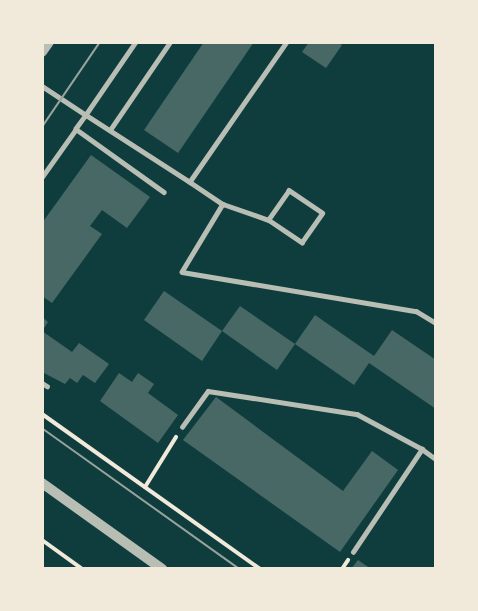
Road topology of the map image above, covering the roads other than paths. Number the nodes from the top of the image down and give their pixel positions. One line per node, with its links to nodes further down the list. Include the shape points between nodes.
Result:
1 (49, 42): 5 (street)
2 (136, 42): 7 (lane)
3 (170, 42): 9 (lane)
4 (287, 42): 11 (lane)
5 (42, 52)
6 (42, 86): 7 (lane)
7 (86, 115): 8 (lane); 9 (lane)
8 (76, 129): 10 (lane); 12 (lane)
9 (110, 130): 11 (lane)
10 (42, 177)
11 (190, 182): 13 (lane)
12 (164, 192)
13 (223, 204): 14 (lane); 15 (lane, via 182,272 416,311)
14 (269, 220): 14 (lane, via 302,242 322,213 289,191)
15 (436, 323)
16 (182, 427): 17 (lane, via 208,391 357,414)
17 (422, 449): 18 (lane); 20 (lane)
18 (436, 459)
19 (42, 483): 21 (street)
20 (353, 552)
21 (162, 569)

